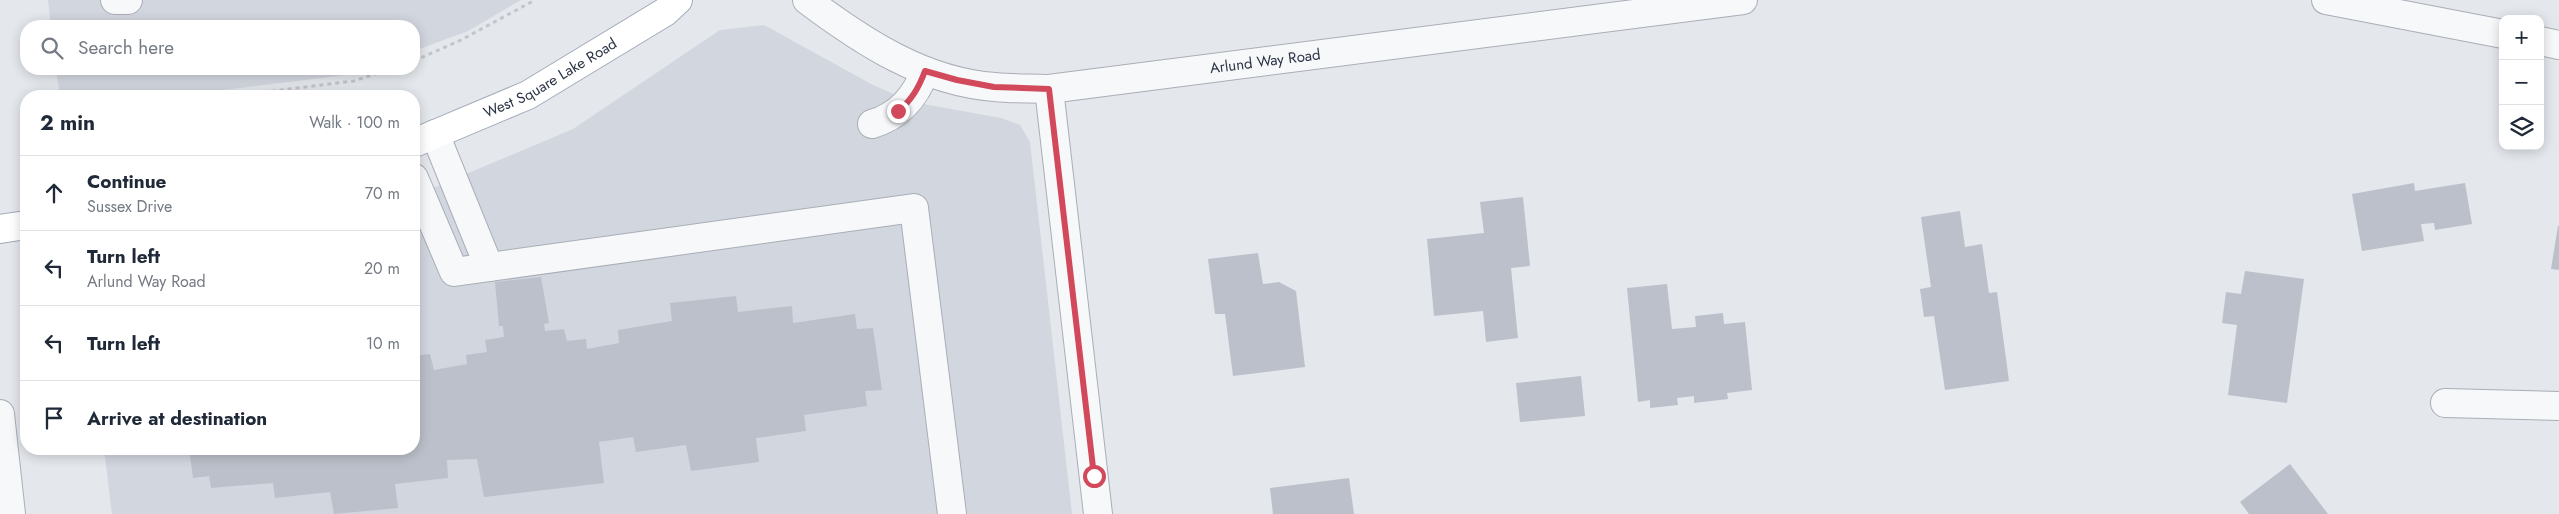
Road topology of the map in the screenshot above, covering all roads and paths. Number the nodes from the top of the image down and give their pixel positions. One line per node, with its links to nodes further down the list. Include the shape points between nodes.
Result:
1 (115, 0): 2 (street)
2 (128, 0)
3 (535, 0): 11 (path)
4 (678, 0): 17 (main road, West Square Lake Road, via 665,12 528,95)
5 (807, 0): 12 (street, Arlund Way Road, via 874,47)
6 (1744, 0): 14 (street, Arlund Way Road)
7 (2326, 0): 8 (street)
8 (2499, 33)
9 (2544, 42): 10 (street)
10 (2559, 45)
11 (420, 58)
12 (925, 71): 14 (street, Arlund Way Road, via 994,87); 16 (street, via 919,88 907,104 883,121)
13 (372, 75): 15 (path, via 354,81)
14 (1049, 89): 27 (street)
15 (281, 90)
16 (872, 124)
17 (424, 139): 21 (street)
18 (420, 192): 21 (street, via 454,272)
19 (20, 226): 20 (main road)
20 (0, 229)
21 (489, 268): 26 (street, via 914,208)
22 (2445, 403): 23 (street)
23 (2559, 406)
24 (0, 414): 25 (street)
25 (12, 514)
26 (952, 514)
27 (1098, 514)

